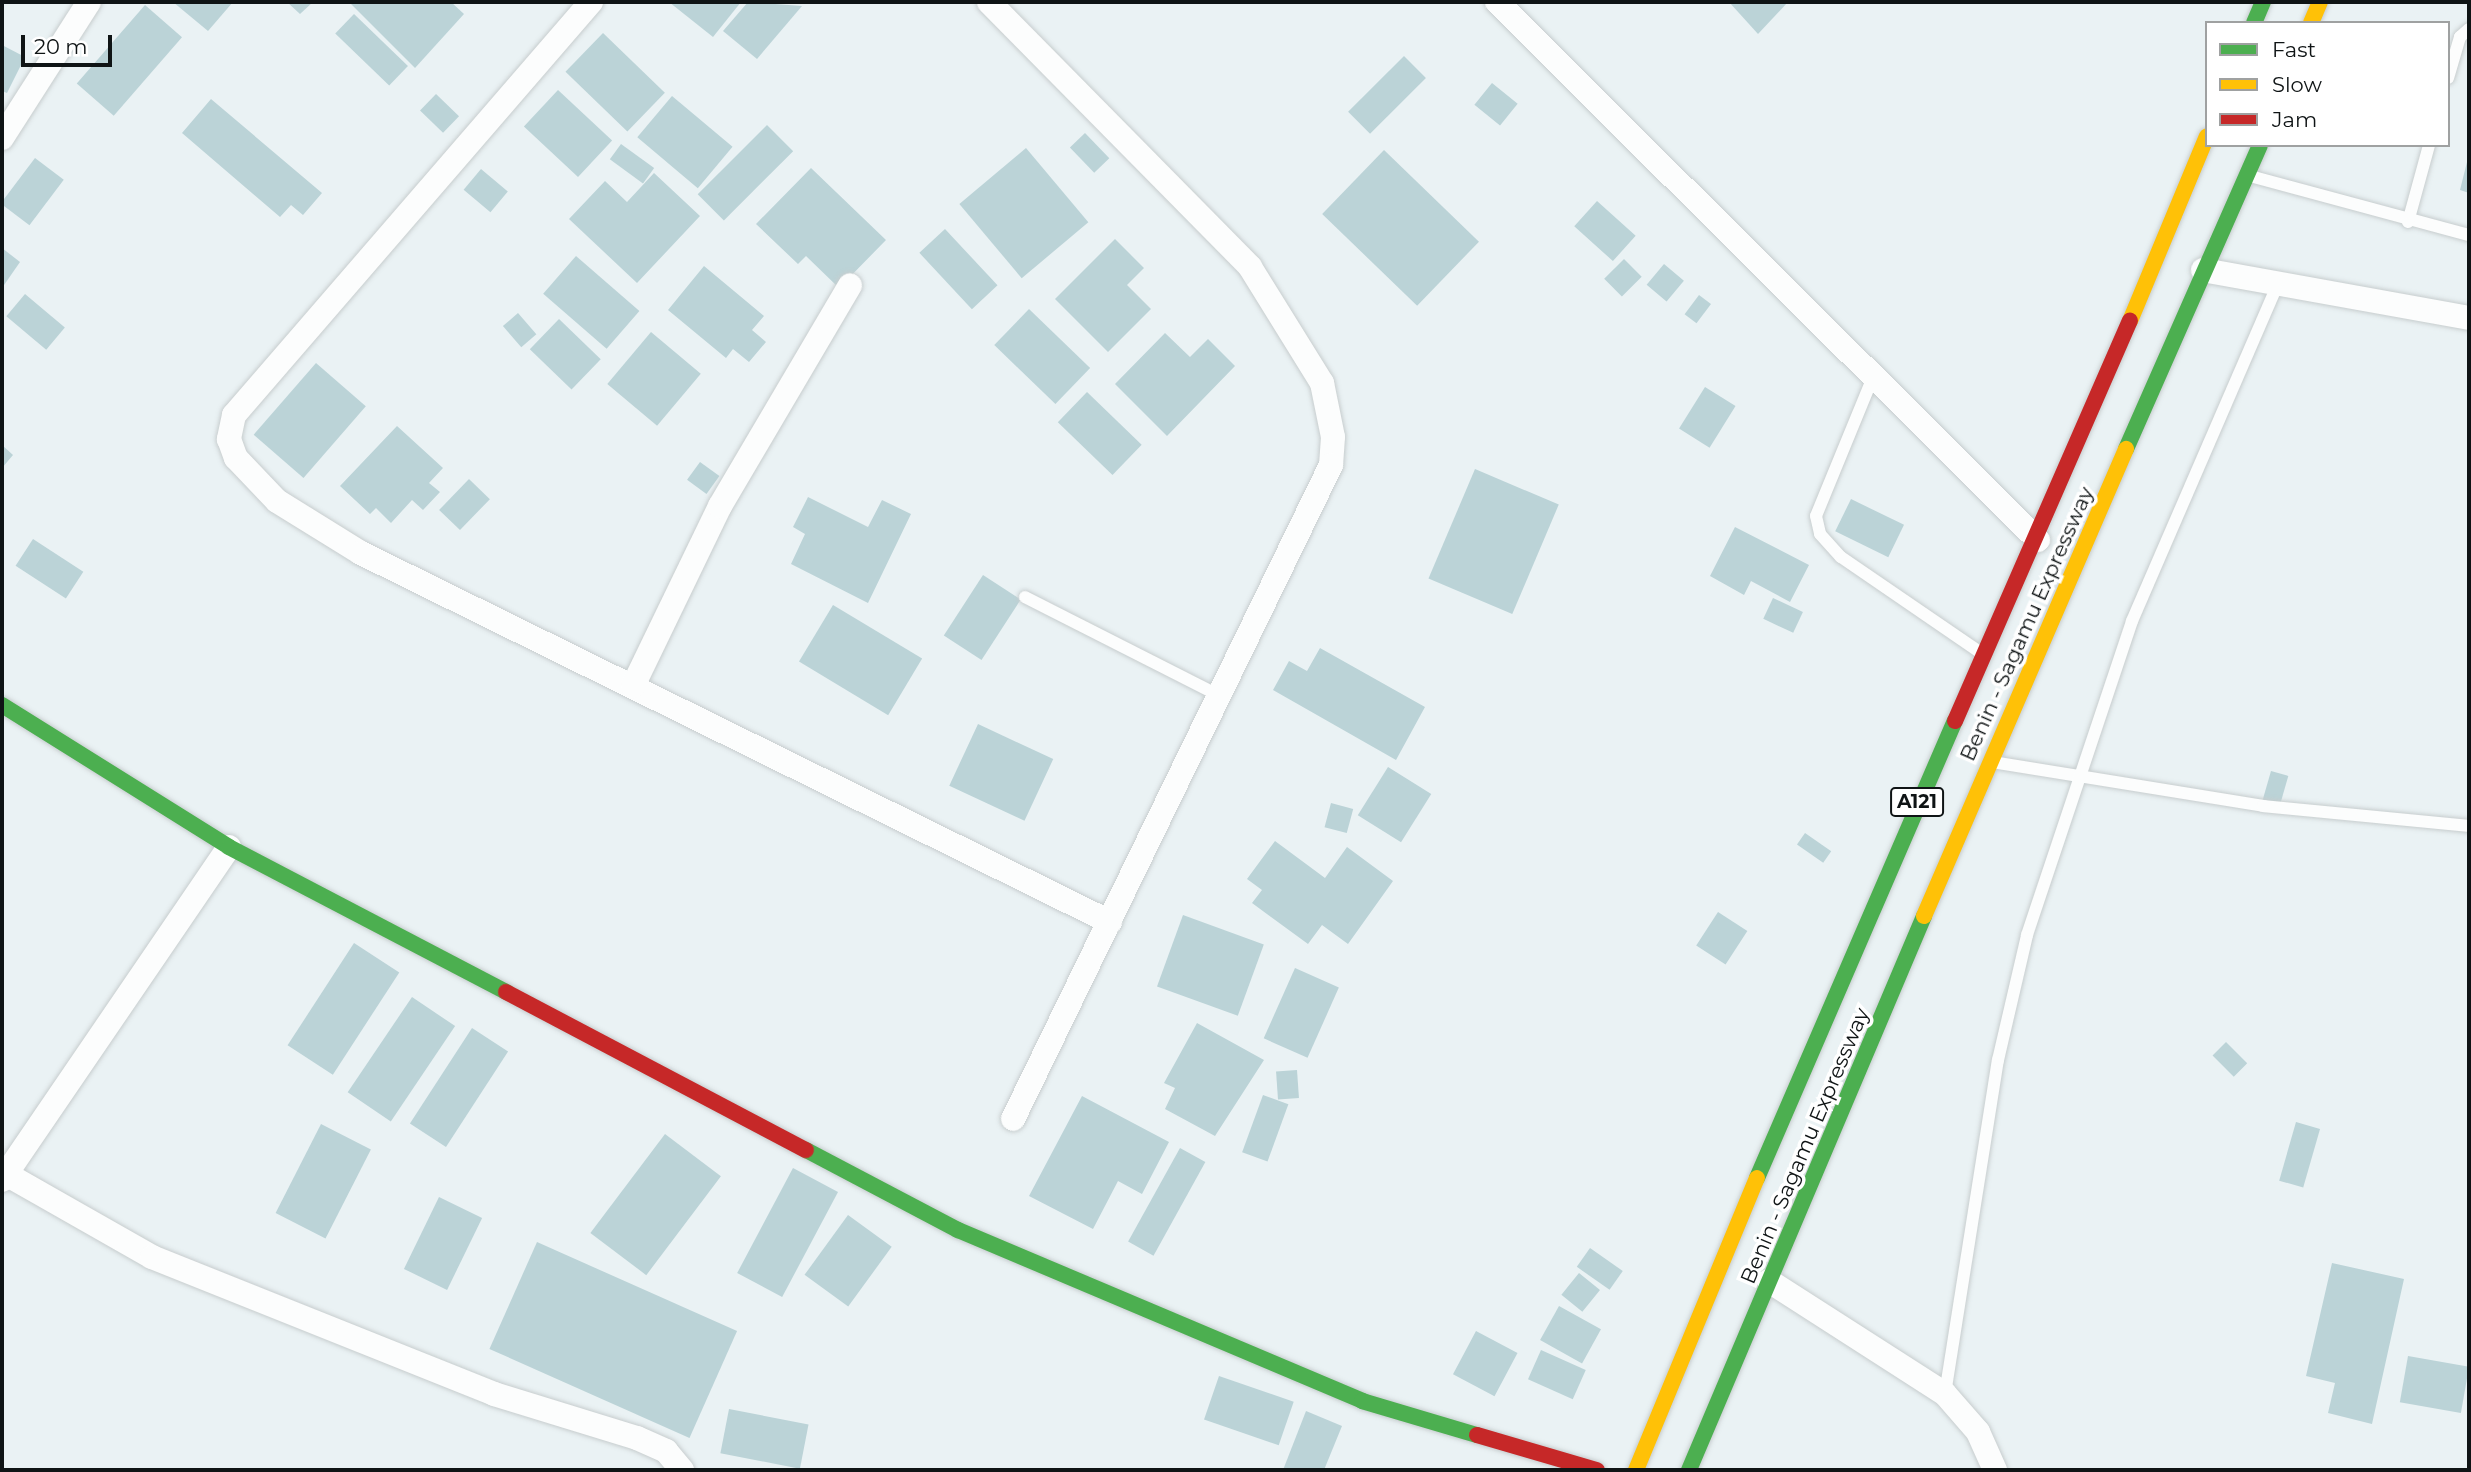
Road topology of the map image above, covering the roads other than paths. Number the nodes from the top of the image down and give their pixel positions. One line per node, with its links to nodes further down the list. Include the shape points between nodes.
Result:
1 (89, 2): 11 (street)
2 (591, 2): 26 (street, via 234,415 229,439 252,481 361,553)
3 (989, 2): 27 (street, via 1251,267 1322,383 1333,437 1331,465)
4 (1497, 2): 22 (street)
5 (2263, 2): 7 (main road)
6 (2320, 2): 8 (main road)
7 (2255, 21)
8 (2312, 21)
9 (2469, 29): 10 (lane, via 2460,37)
10 (2450, 71)
11 (2, 138)
12 (2205, 141): 23 (main road, A121)
13 (2259, 147): 15 (main road, Benin - Sagamu Expressway / A121)
14 (2428, 147): 16 (lane)
15 (2248, 176): 16 (lane); 18 (main road, Benin - Sagamu Expressway / A121)
16 (2408, 222): 17 (lane)
17 (2469, 235)
18 (2203, 270): 20 (street); 29 (main road, Benin - Sagamu Expressway / A121)
19 (849, 285): 26 (street, via 720,506)
20 (2276, 288): 21 (street); 30 (lane, via 2150,576)
21 (2469, 318)
22 (1873, 377): 23 (street); 25 (lane, via 1816,516 1820,534 1841,557)
23 (2038, 540): 25 (main road, A121)
24 (1025, 597): 27 (lane)
25 (1983, 655): 34 (main road, A121)
26 (633, 686): 33 (street)
27 (1220, 695): 33 (street)
28 (2, 705): 32 (main road)
29 (1989, 762): 30 (lane); 36 (main road, Benin - Sagamu Expressway / A121)
30 (2077, 777): 31 (lane, via 2263,806); 39 (lane, via 2011,989)
31 (2469, 826)
32 (229, 847): 37 (street); 41 (main road, via 958,1230 1362,1401)
33 (1110, 922): 35 (street)
34 (1801, 1109): 36 (main road); 42 (main road, A121)
35 (1013, 1119)
36 (1840, 1123): 38 (main road, Benin - Sagamu Expressway / A121)
37 (4, 1177): 40 (street, via 163,1262 494,1394 637,1438 666,1451)
38 (1769, 1282): 39 (street); 43 (main road, Benin - Sagamu Expressway / A121)
39 (1945, 1394): 44 (street, via 1978,1432)
40 (682, 1470)
41 (1597, 1470)
42 (1636, 1470)
43 (1689, 1470)
44 (1995, 1470)

